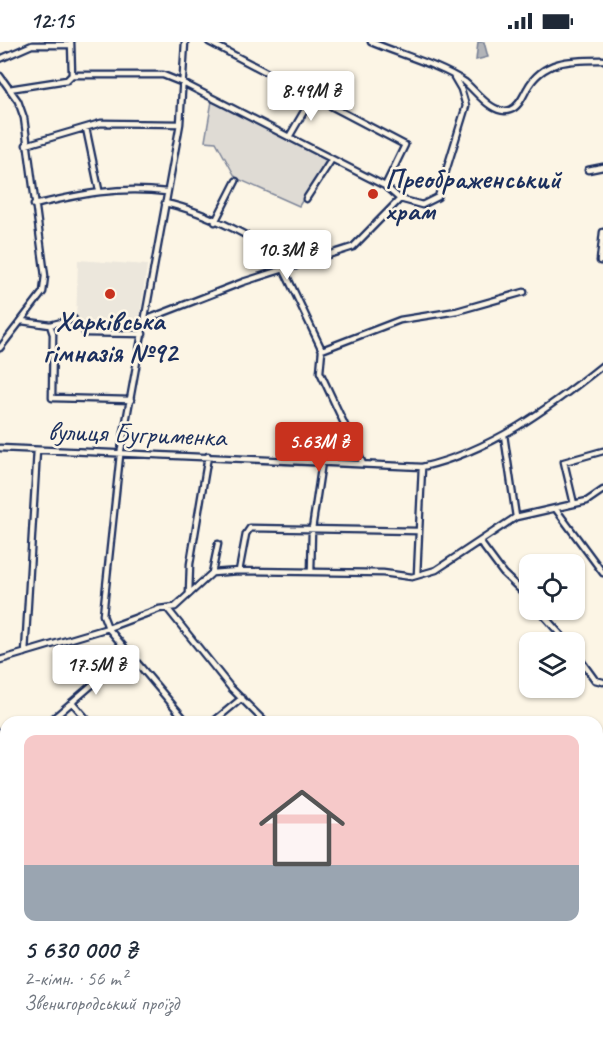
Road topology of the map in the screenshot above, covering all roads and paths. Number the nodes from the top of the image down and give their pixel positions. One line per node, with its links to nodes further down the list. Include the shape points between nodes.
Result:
1 (185, 42): 10 (street)
2 (209, 42): 12 (street)
3 (371, 42): 9 (street)
4 (71, 44): 5 (street, via 32,45); 7 (street)
5 (0, 59)
6 (603, 60): 9 (street, via 550,65 532,79 521,101 509,111 494,107)
7 (72, 75): 10 (street, via 163,75); 11 (street, via 67,80)
8 (0, 76): 11 (street)
9 (454, 77): 25 (street, via 466,106 438,197 426,205)
10 (183, 83): 13 (street); 15 (street)
11 (9, 88): 16 (street, via 21,110)
12 (313, 96): 15 (street); 21 (street, via 405,145)
13 (180, 124): 14 (street, via 101,123); 23 (street)
14 (86, 128): 16 (street); 22 (street)
15 (289, 137): 17 (street)
16 (26, 145): 27 (street)
17 (332, 159): 21 (street); 24 (street)
18 (603, 168): 19 (street)
19 (588, 170)
20 (236, 181): 28 (street)
21 (384, 186): 25 (street)
22 (99, 190): 23 (street); 27 (street)
23 (167, 192): 26 (street)
24 (306, 199)
25 (400, 199): 31 (street, via 353,247)
26 (165, 203): 28 (street, via 184,207); 35 (street)
27 (34, 204): 36 (street, via 45,276 43,292)
28 (215, 222): 31 (street, via 271,249)
29 (603, 232): 30 (street)
30 (603, 261)
31 (296, 266): 32 (street)
32 (284, 270): 35 (street); 41 (street)
33 (524, 292): 41 (street, via 457,311 400,320)
34 (74, 319): 37 (street)
35 (145, 320): 39 (street)
36 (22, 321): 37 (street); 40 (street)
37 (50, 325): 43 (street, via 52,398)
38 (85, 333): 39 (street)
39 (143, 334): 43 (street)
40 (0, 348)
41 (322, 350): 51 (street, via 320,372)
42 (603, 365): 44 (street, вулиця Бугрименка, via 562,398)
43 (130, 400): 48 (street)
44 (504, 435): 52 (street, вулиця Бугрименка, via 469,453); 56 (street)
45 (0, 448): 46 (street, вулиця Бугрименка)
46 (37, 450): 48 (street, вулиця Бугрименка); 72 (street)
47 (603, 451): 54 (street, via 564,462)
48 (120, 455): 49 (street, вулиця Бугрименка); 70 (street, via 103,615)
49 (207, 456): 50 (street, вулиця Бугрименка); 67 (street)
50 (322, 462): 51 (street, вулиця Бугрименка); 57 (street)
51 (363, 464): 52 (street, вулиця Бугрименка)
52 (422, 467): 58 (street)
53 (603, 490): 54 (street)
54 (574, 504): 55 (street)
55 (555, 508): 56 (street); 64 (street)
56 (516, 517): 59 (street)
57 (312, 529): 58 (street); 61 (street, via 250,528); 62 (street)
58 (418, 531): 65 (street)
59 (480, 542): 65 (street, via 436,570); 66 (street)
60 (218, 544): 63 (street)
61 (239, 570): 62 (street); 63 (street)
62 (311, 572): 65 (street)
63 (212, 573): 67 (street)
64 (603, 573)
65 (417, 575)
66 (519, 588)
67 (189, 593): 68 (street, via 175,608)
68 (167, 608): 70 (street); 77 (street)
69 (548, 620): 71 (street)
70 (108, 628): 72 (street); 73 (street)
71 (558, 632)
72 (25, 653): 74 (street)
73 (129, 653): 78 (street); 81 (street)
74 (0, 660)
75 (585, 666): 76 (street, via 595,680)
76 (603, 682)
77 (242, 698): 82 (street); 83 (street)
78 (72, 702): 79 (street); 80 (street)
79 (56, 716)
80 (84, 716)
81 (182, 716)
82 (220, 716)
83 (259, 716)

